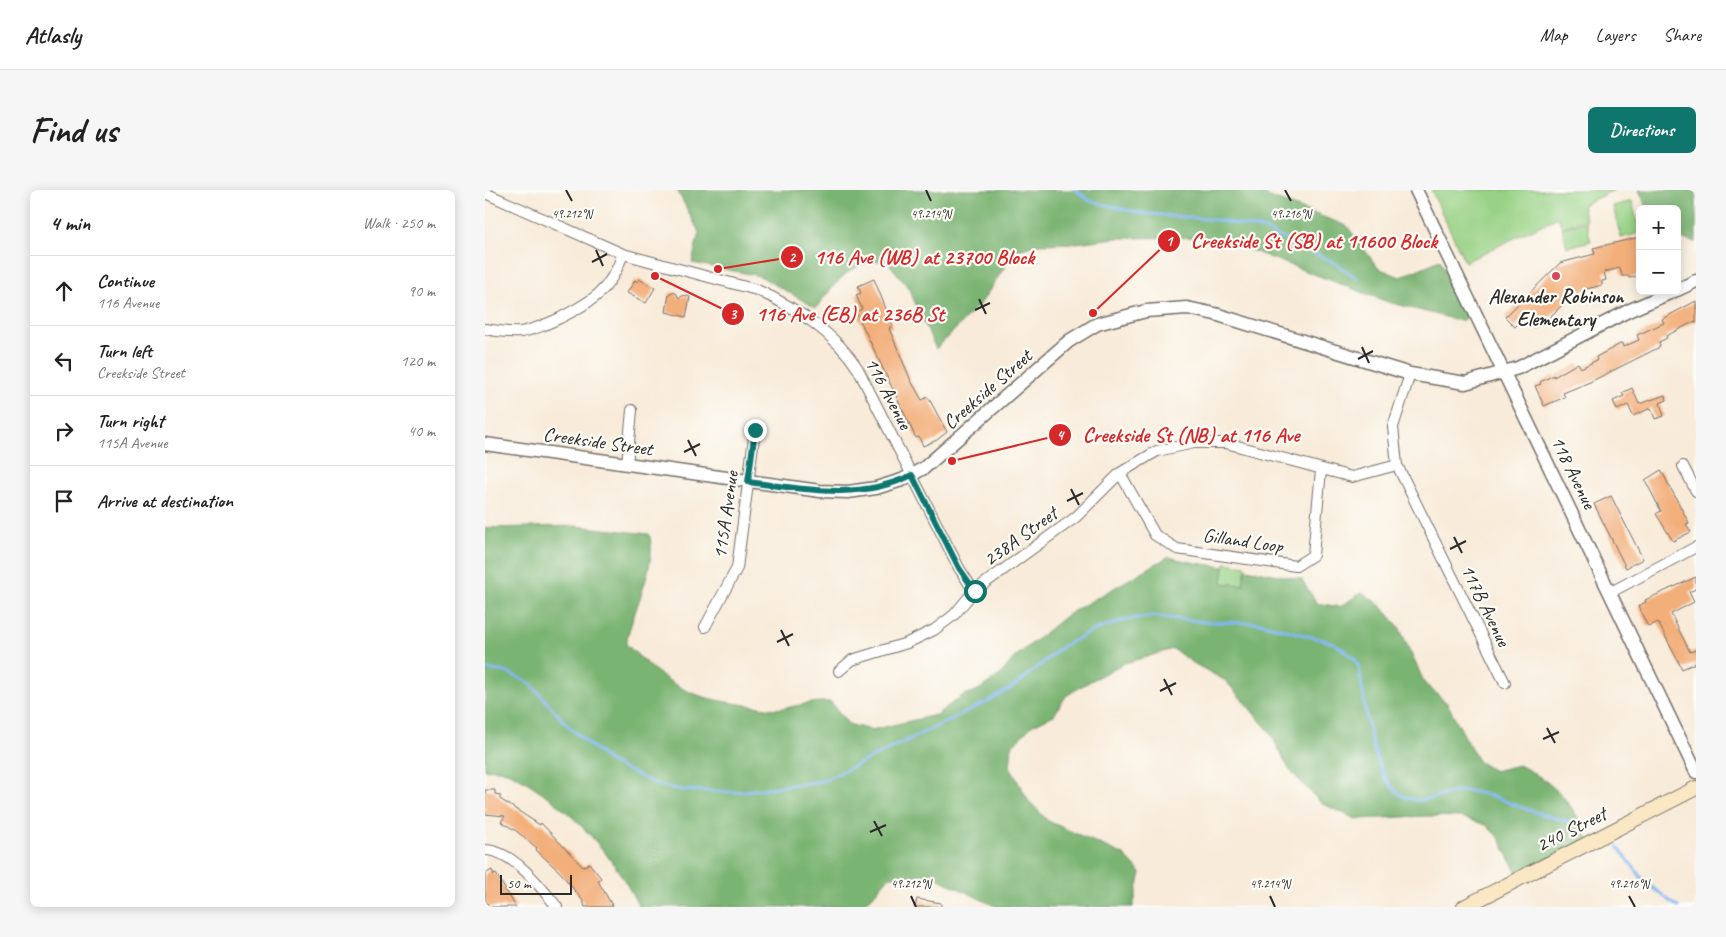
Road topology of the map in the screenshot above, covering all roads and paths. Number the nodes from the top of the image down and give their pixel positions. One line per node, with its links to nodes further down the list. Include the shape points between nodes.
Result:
1 (1416, 190): 9 (street, 118 Avenue)
2 (485, 193): 3 (street, 116 Avenue)
3 (623, 254): 7 (street, via 607,286 589,303 529,330); 18 (street, 116 Avenue, via 757,290 829,335 842,346 858,369)
4 (1696, 281): 5 (street)
5 (1681, 288)
6 (1665, 295): 9 (street, Creekside Street)
7 (485, 329)
8 (1410, 374): 9 (street, Creekside Street, via 1465,384); 14 (street, 117B Avenue, via 1393,427); 18 (street, Creekside Street, via 1215,314 1187,308 1146,311 1097,324 1069,341 930,464)
9 (1504, 374): 23 (street, 118 Avenue)
10 (632, 410): 13 (street)
11 (755, 430): 19 (street, 115A Avenue)
12 (485, 444): 13 (street, Creekside Street)
13 (627, 464): 19 (street, Creekside Street)
14 (1397, 465): 16 (street, 238A Street, via 1352,477); 26 (street, 117B Avenue)
15 (1683, 466): 20 (street)
16 (1321, 470): 17 (street, 238A Street, via 1226,442 1194,443 1157,451); 17 (street, Gilland Loop, via 1313,555 1296,566 1177,549 1155,535)
17 (1120, 473): 22 (street, 238A Street, via 1076,517)
18 (912, 475): 19 (street, Creekside Street, via 876,488 848,492); 22 (street, 116 Avenue, via 959,568)
19 (748, 482): 24 (street, 115A Avenue, via 737,568)
20 (1696, 491)
21 (1696, 547): 23 (street)
22 (975, 591): 25 (street, 238A Street, via 954,615 934,630 907,643 851,660)
23 (1611, 592): 27 (street, 118 Avenue)
24 (705, 627)
25 (839, 671)
26 (1505, 683)
27 (1696, 772)
28 (1696, 788): 31 (main road, 240 Street)
29 (489, 850): 30 (street, via 509,857)
30 (557, 907)
31 (1464, 907)

